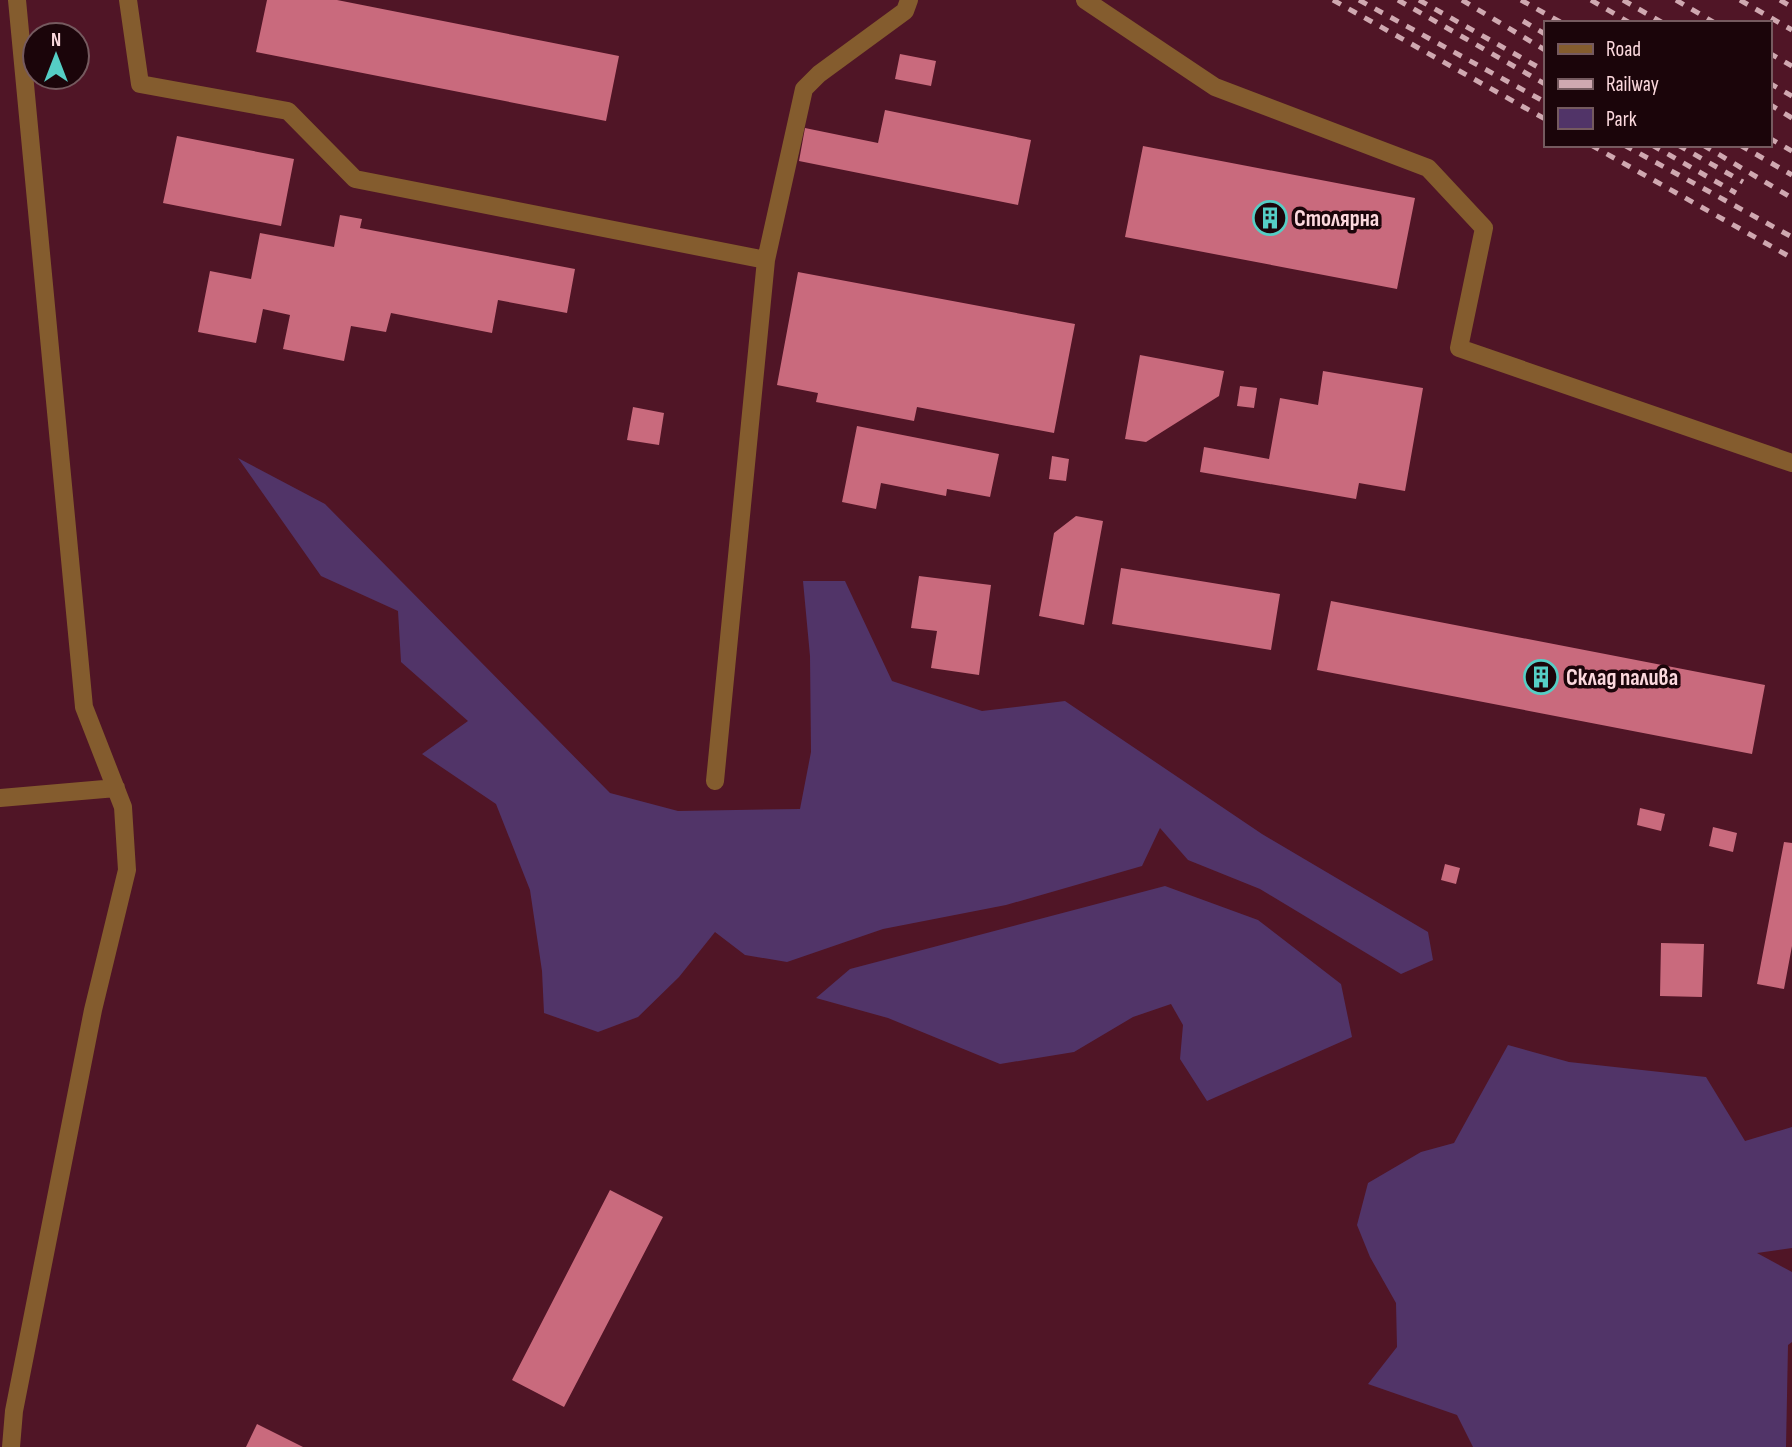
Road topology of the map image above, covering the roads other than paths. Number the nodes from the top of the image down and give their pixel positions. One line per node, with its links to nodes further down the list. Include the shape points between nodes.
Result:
1 (17, 0): 8 (lane, via 84,707)
2 (128, 0): 5 (lane, via 140,84 288,111 355,179)
3 (909, 0): 5 (lane, via 905,11 804,89)
4 (1085, 0): 6 (lane, via 1215,87 1428,168 1483,228 1459,348)
5 (766, 260): 7 (lane)
6 (1792, 463)
7 (715, 781)
8 (116, 788): 9 (lane); 10 (lane, via 123,807 127,870 93,1010 14,1411)
9 (0, 798)
10 (11, 1447)

